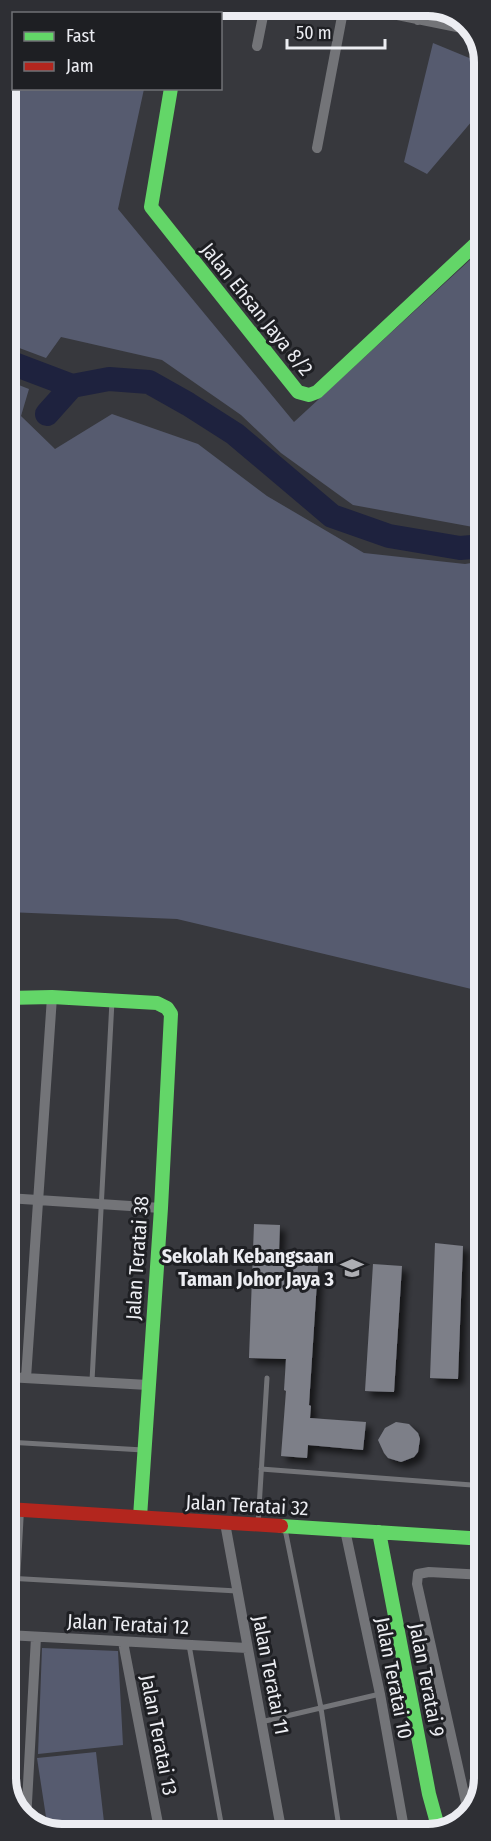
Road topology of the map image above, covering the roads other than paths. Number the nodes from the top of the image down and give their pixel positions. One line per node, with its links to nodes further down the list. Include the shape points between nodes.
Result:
1 (263, 17): 7 (street)
2 (342, 17): 9 (street)
3 (404, 17): 5 (street)
4 (419, 17): 5 (street)
5 (418, 20): 6 (street)
6 (458, 27)
7 (257, 46)
8 (171, 90): 10 (street, Jalan Ehsan Jaya 8/2, via 151,207 298,392 317,392)
9 (317, 148)
10 (474, 245)
11 (52, 997): 12 (street); 13 (street); 15 (street)
12 (16, 998)
13 (112, 1000): 16 (lane); 17 (street, Jalan Teratai 38, via 163,1005 171,1014)
14 (16, 1199): 15 (street)
15 (38, 1200): 16 (street); 19 (street)
16 (102, 1204): 17 (street); 21 (lane)
17 (161, 1208): 22 (street, Jalan Teratai 38)
18 (16, 1377): 19 (street)
19 (26, 1378): 21 (street)
20 (267, 1378): 25 (lane)
21 (92, 1383): 22 (street)
22 (148, 1385): 24 (street, Jalan Teratai 38)
23 (16, 1443): 24 (lane)
24 (144, 1450): 28 (street, Jalan Teratai 38)
25 (261, 1469): 26 (lane); 30 (lane)
26 (474, 1485)
27 (16, 1510): 28 (street, Jalan Teratai 32)
28 (140, 1517): 29 (street, Jalan Teratai 32)
29 (225, 1523): 30 (street, Jalan Teratai 32); 37 (street, Jalan Teratai 11)
30 (258, 1526): 31 (street, Jalan Teratai 32)
31 (285, 1527): 32 (street, Jalan Teratai 32); 44 (lane)
32 (345, 1530): 33 (street, Jalan Teratai 32); 43 (street, Jalan Teratai 10)
33 (379, 1532): 34 (street, Jalan Teratai 32); 53 (street, Jalan Teratai 9)
34 (474, 1538)
35 (474, 1574): 46 (street, via 429,1572 418,1574 417,1584)
36 (16, 1579): 37 (lane)
37 (237, 1592): 42 (street, Jalan Teratai 11)
38 (16, 1636): 39 (street, Jalan Teratai 12)
39 (36, 1637): 40 (street, Jalan Teratai 12); 47 (street)
40 (123, 1642): 41 (street, Jalan Teratai 12); 48 (street, Jalan Teratai 13)
41 (189, 1645): 42 (street, Jalan Teratai 12); 49 (lane)
42 (247, 1648): 45 (street, Jalan Teratai 11)
43 (380, 1694): 44 (lane); 52 (street, Jalan Teratai 10)
44 (321, 1708): 45 (lane); 51 (lane)
45 (261, 1722): 50 (street, Jalan Teratai 11)
46 (467, 1803)
47 (27, 1807)
48 (158, 1824)
49 (221, 1824)
50 (280, 1824)
51 (338, 1824)
52 (403, 1824)
53 (437, 1824)

